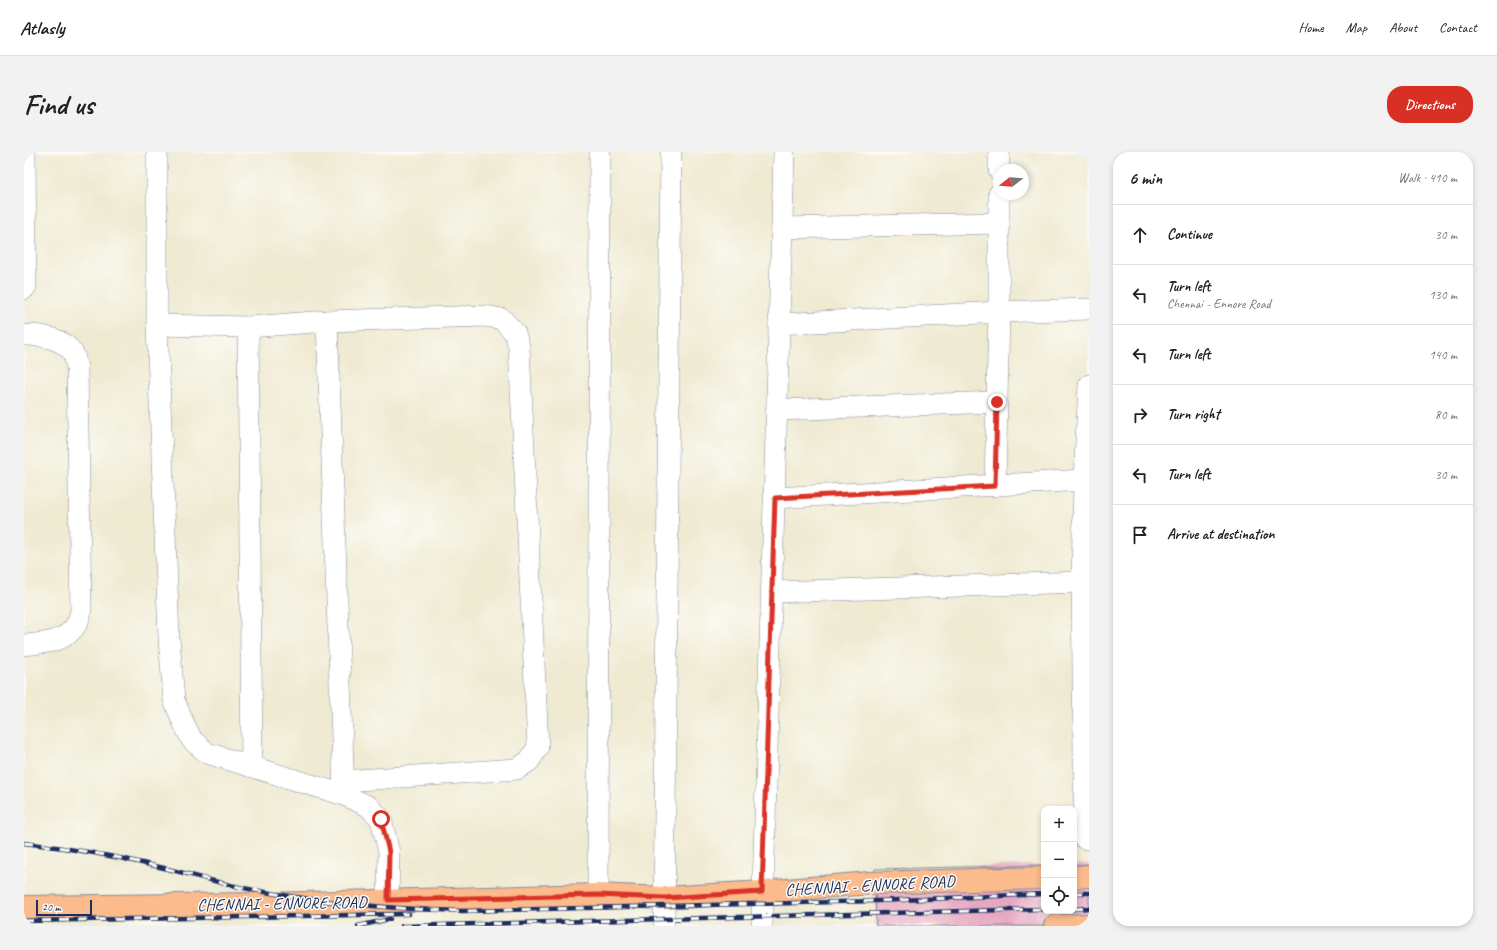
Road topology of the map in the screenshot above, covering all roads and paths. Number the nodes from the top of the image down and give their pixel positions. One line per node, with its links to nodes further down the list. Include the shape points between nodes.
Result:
1 (25, 152): 11 (street)
2 (157, 152): 16 (street)
3 (600, 152): 35 (street)
4 (671, 152): 36 (street)
5 (784, 152): 10 (street)
6 (999, 152): 7 (street)
7 (999, 164)
8 (999, 200): 9 (street)
9 (999, 223): 10 (street); 13 (street)
10 (782, 228): 15 (street)
11 (24, 289)
12 (1089, 309): 13 (street)
13 (999, 312): 15 (street); 20 (street)
14 (327, 321): 17 (street); 29 (street); 29 (street, via 485,316 502,319 515,333 520,347 538,747 529,761 518,769)
15 (779, 324): 21 (street)
16 (157, 325): 17 (street); 28 (street, via 174,700 192,740 207,753)
17 (248, 327): 28 (street)
18 (24, 335): 27 (street, via 53,338 63,343 73,353 78,368 81,610 77,624 68,634 55,642)
19 (1089, 385): 22 (street)
20 (997, 402): 21 (street); 23 (street)
21 (777, 410): 24 (street)
22 (1084, 480): 23 (street); 25 (street)
23 (995, 486): 24 (street)
24 (775, 498): 26 (street)
25 (1082, 582): 26 (street); 30 (street)
26 (772, 592): 34 (street)
27 (24, 645)
28 (252, 767): 29 (street)
29 (344, 788): 37 (street, via 381,819 389,852)
30 (1085, 838)
31 (1089, 876): 32 (main road)
32 (1077, 877)
33 (1041, 878): 34 (main road, CHENNAI - ENNORE ROAD, via 870,883)
34 (762, 892): 36 (main road, CHENNAI - ENNORE ROAD); 41 (street)
35 (598, 895): 36 (main road, CHENNAI - ENNORE ROAD); 37 (main road, CHENNAI - ENNORE ROAD)
36 (664, 898): 40 (street)
37 (388, 900): 38 (main road, CHENNAI - ENNORE ROAD)
38 (24, 907)
39 (1089, 925): 42 (main road)
40 (664, 926)
41 (762, 926)
42 (1055, 926)

